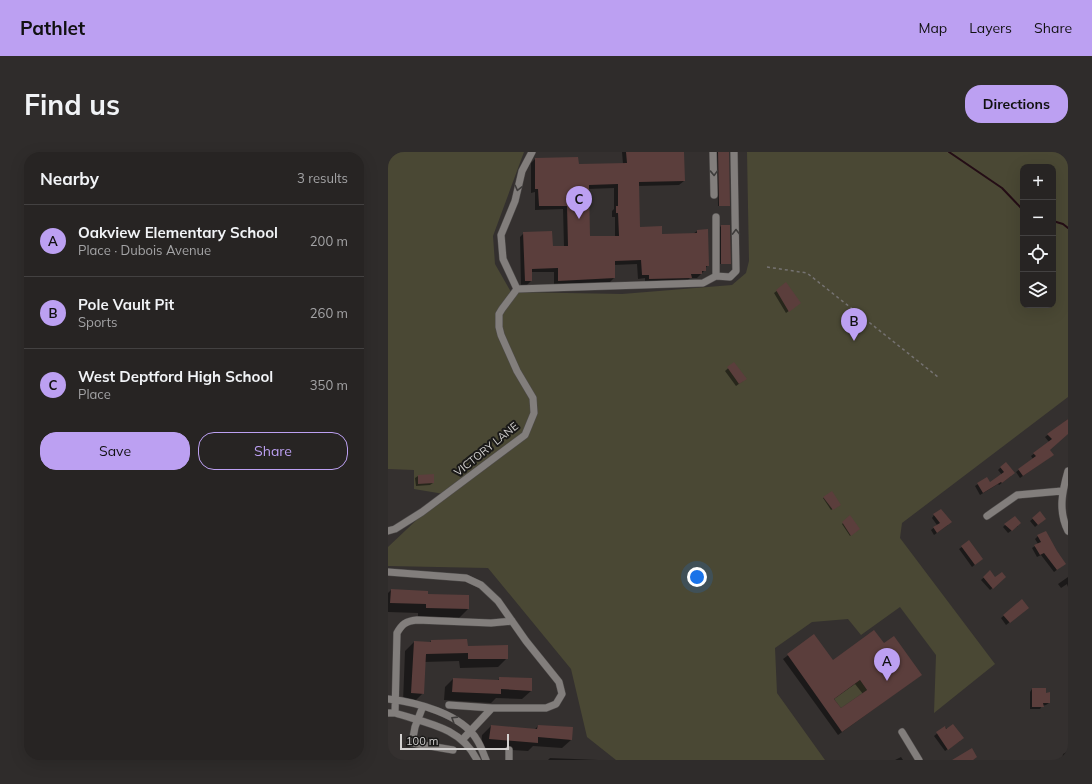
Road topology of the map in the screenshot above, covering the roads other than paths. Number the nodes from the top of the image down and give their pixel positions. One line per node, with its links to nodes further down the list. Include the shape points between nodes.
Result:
1 (532, 152): 7 (street, one-way to 7, via 522,171 515,201 501,236 503,258)
2 (713, 152): 4 (street, one-way to 4)
3 (734, 152): 6 (street, one-way to 3, via 730,278 736,271)
4 (714, 195)
5 (716, 217): 6 (street)
6 (716, 276): 7 (street, via 703,283)
7 (517, 289): 11 (street, VICTORY LANE, via 502,309 499,327 517,371 533,398 534,413 525,435 422,512)
8 (1068, 471): 9 (street)
9 (1062, 491): 10 (street, via 1017,495); 12 (street, via 1063,520)
10 (987, 516)
11 (388, 531)
12 (1068, 531)
13 (388, 572): 14 (street, via 466,578 481,585 498,601)
14 (512, 621): 15 (street, via 491,623 417,620 402,624 397,633); 18 (street, via 559,682 562,694 556,704 546,708)
15 (391, 700): 17 (street); 19 (street)
16 (449, 705): 18 (street)
17 (423, 706): 20 (street); 21 (street, one-way to 17, via 447,715)
18 (492, 708): 21 (street)
19 (391, 713): 20 (street)
20 (417, 720): 23 (street, via 440,727); 24 (street, via 412,743)
21 (471, 731): 23 (street); 27 (street)
22 (902, 732): 29 (street)
23 (462, 740): 26 (street)
24 (453, 750)
25 (509, 750): 28 (street)
26 (477, 760)
27 (486, 760)
28 (509, 760)
29 (919, 760)

